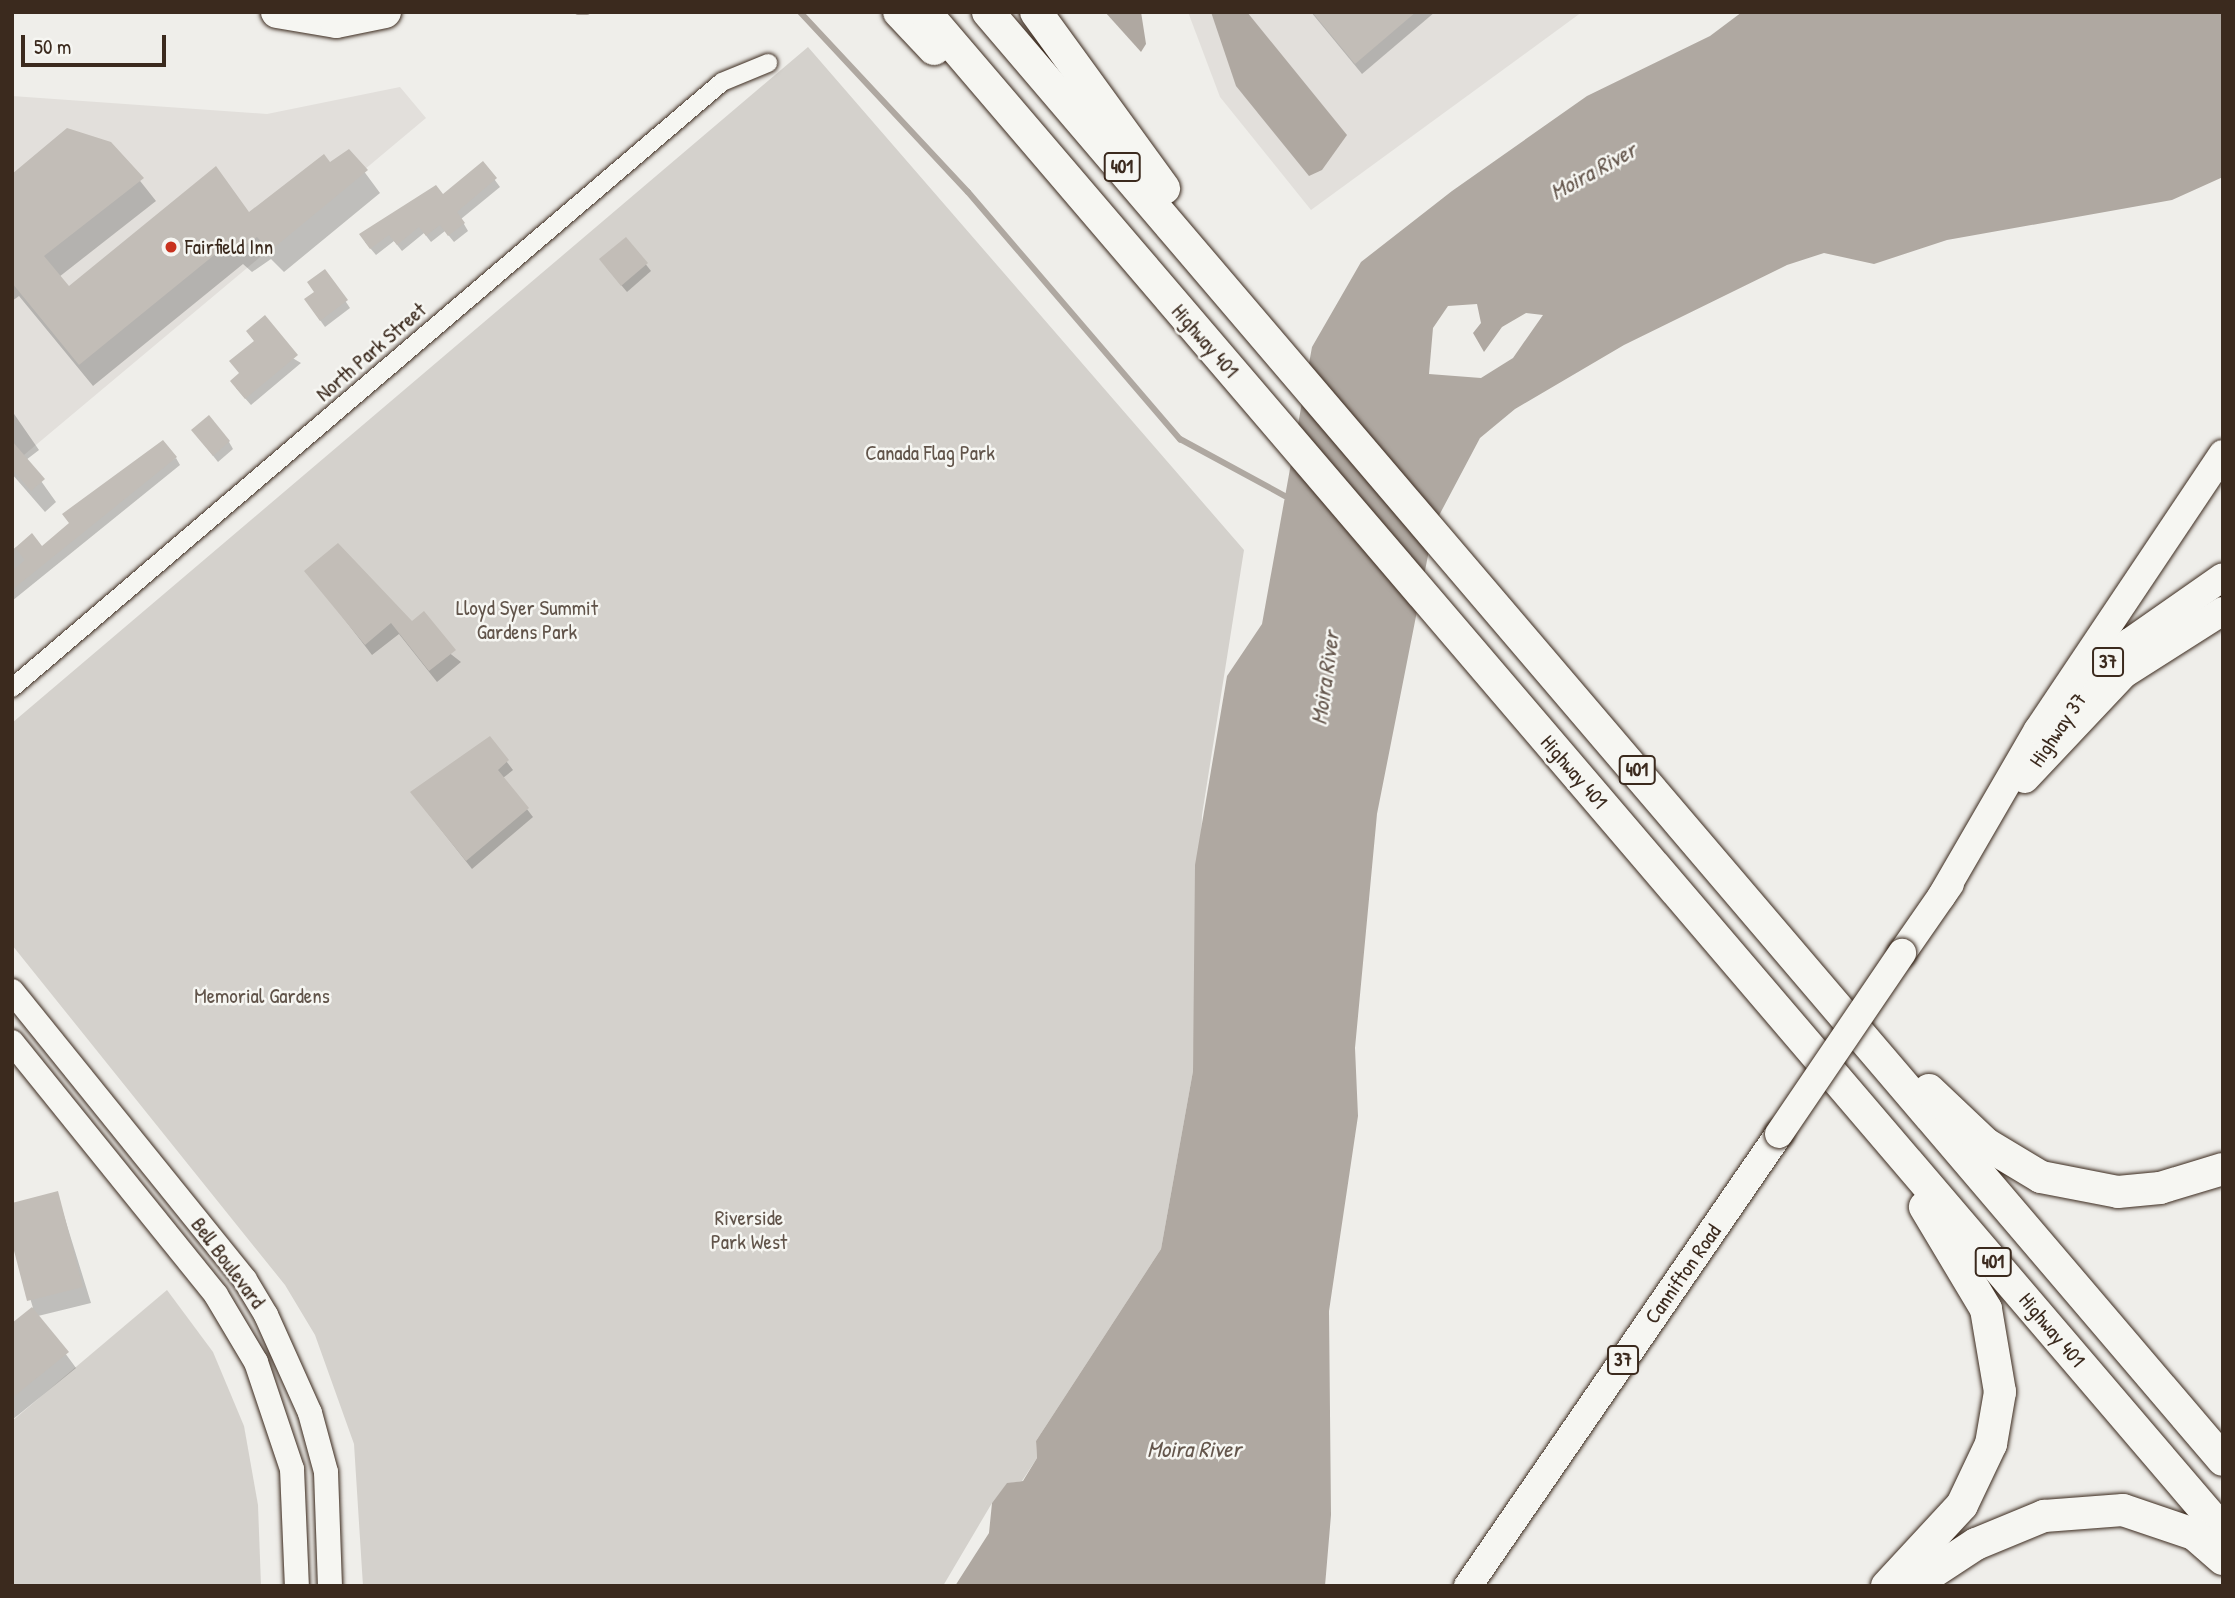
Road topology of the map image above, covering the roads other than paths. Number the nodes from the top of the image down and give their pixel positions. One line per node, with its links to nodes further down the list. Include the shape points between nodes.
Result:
1 (277, 12): 2 (highway, via 336,22)
2 (385, 12)
3 (899, 12): 8 (highway)
4 (925, 12): 8 (highway, Highway 401 / 401)
5 (988, 12): 9 (highway, Highway 401 / 401)
6 (1035, 12): 9 (highway)
7 (768, 63): 13 (street, North Park Street, via 722,82)
8 (1100, 219): 18 (highway, Highway 401 / 401)
9 (1262, 331): 16 (highway, Highway 401 / 401)
10 (2223, 454): 15 (main road, via 2045,720)
11 (2223, 577): 14 (main road, Highway 37 / 37, via 2172,609 2103,667)
12 (2223, 611): 14 (main road, Highway 37 / 37, via 2124,674)
13 (12, 688)
14 (2025, 779): 15 (main road, Highway 37 / 37)
15 (1941, 897): 20 (main road, Highway 37 / 37, bridge)
16 (1823, 990): 21 (highway, via 1986,1143 2041,1177 2118,1192 2161,1188); 22 (highway, Highway 401 / 401)
17 (12, 991): 26 (main road, Bell Boulevard, via 246,1280 266,1315 310,1413 326,1472)
18 (1764, 993): 23 (highway, Highway 401 / 401); 28 (highway, via 1929,1213 1970,1278 1994,1334 2000,1392 1982,1470 1962,1505)
19 (12, 1042): 25 (main road, Bell Boulevard, via 216,1295 256,1362 292,1469)
20 (1779, 1134): 27 (main road, Cannifton Road / 37)
21 (2223, 1169)
22 (2223, 1460)
23 (2223, 1531)
24 (2223, 1559): 29 (highway, via 2194,1534 2123,1510 2044,1516 1976,1544)
25 (297, 1586)
26 (330, 1586)
27 (1468, 1586)
28 (1887, 1586)
29 (1912, 1586)

